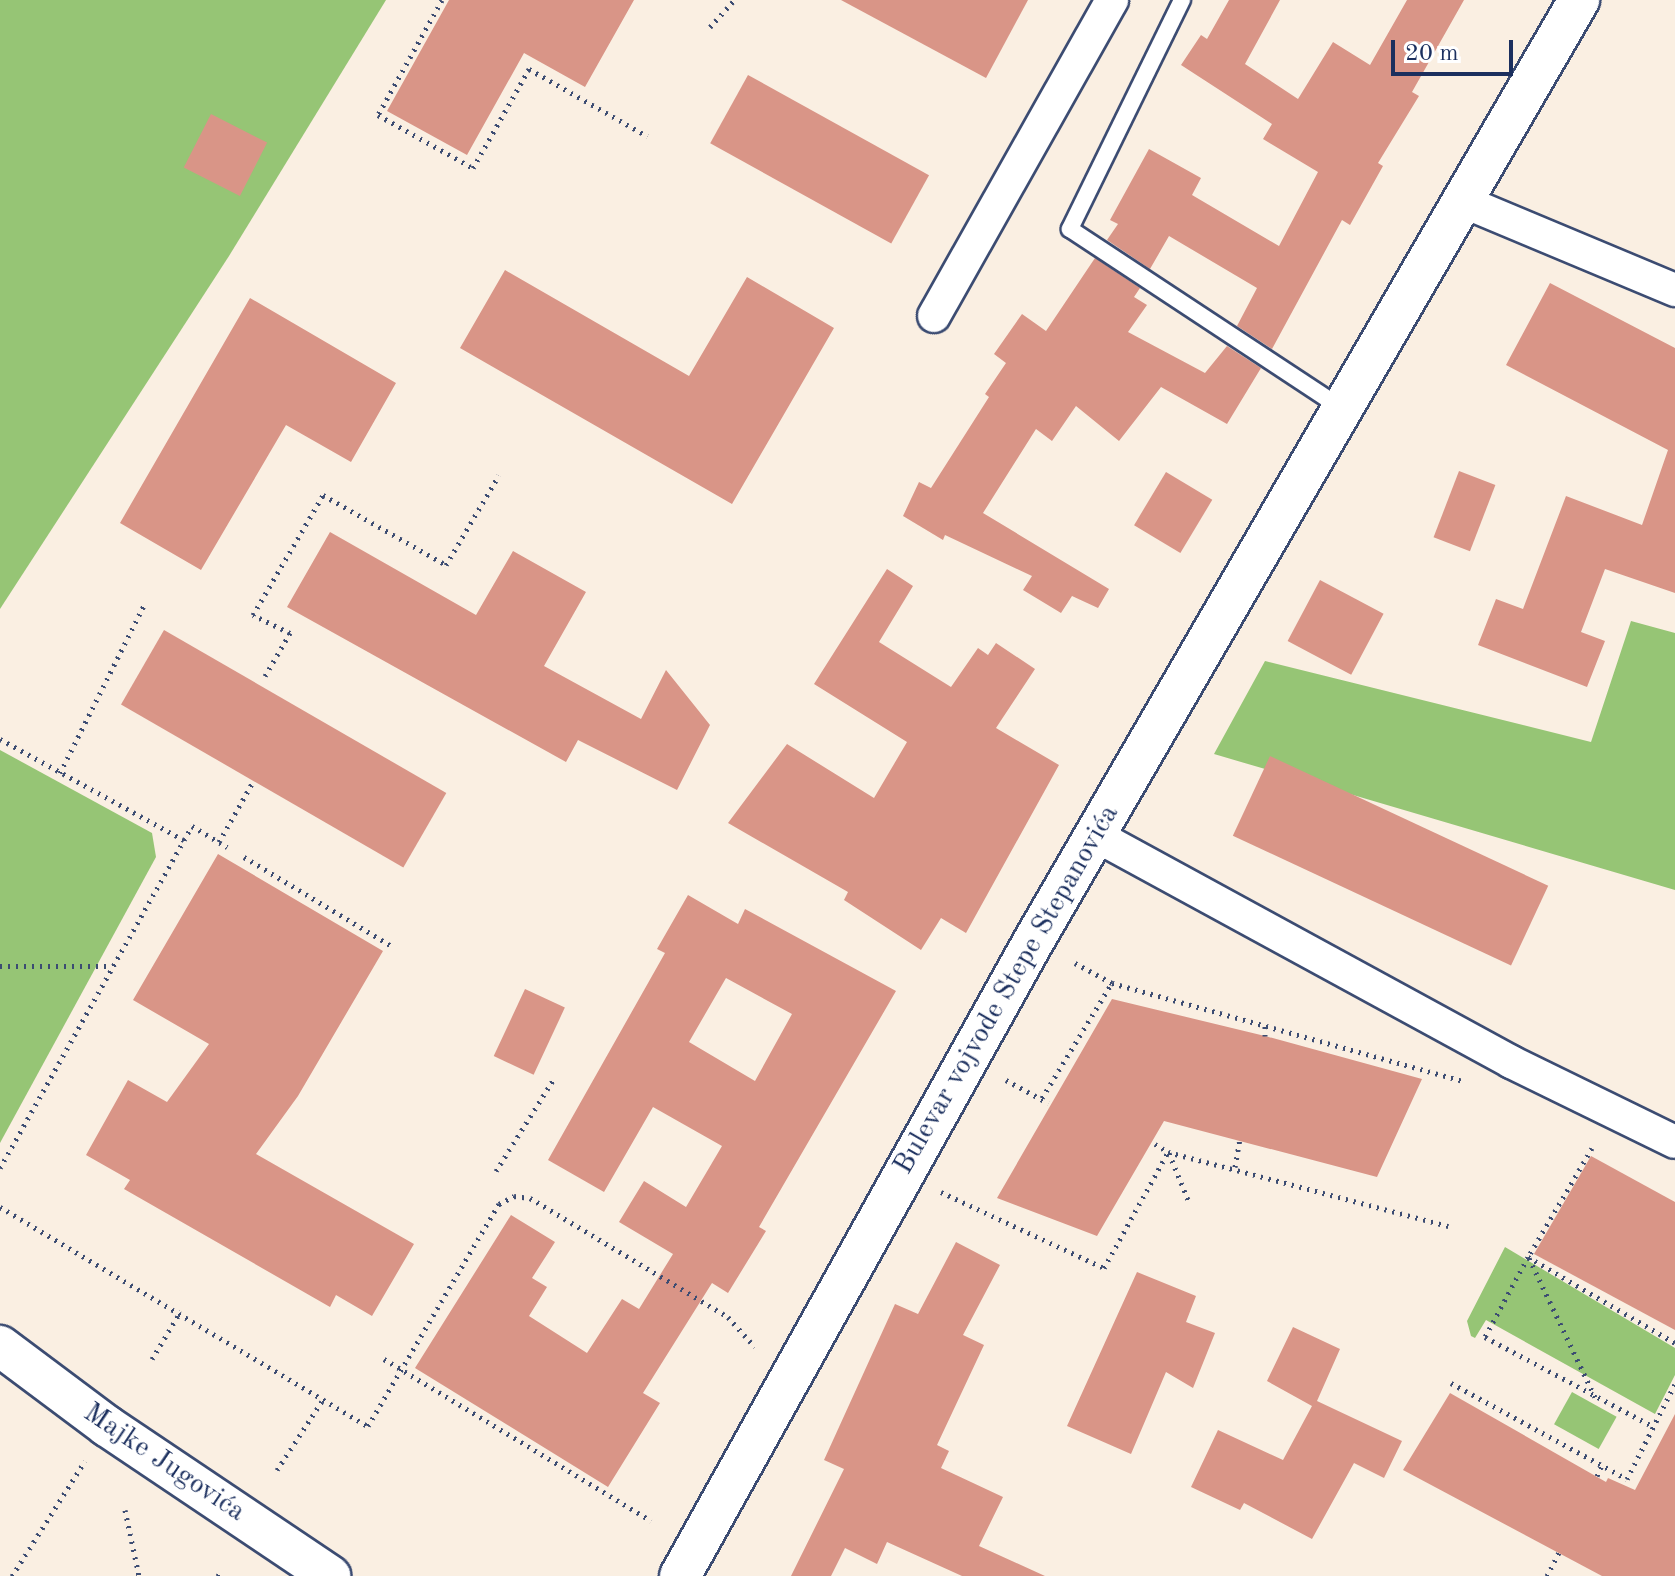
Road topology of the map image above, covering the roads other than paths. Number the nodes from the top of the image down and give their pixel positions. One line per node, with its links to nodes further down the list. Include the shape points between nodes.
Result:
1 (1112, 0): 6 (street)
2 (1182, 0): 7 (lane, via 1070,229)
3 (1579, 0): 4 (street, Bulevar vojvode Stepe Stepanovića)
4 (1462, 201): 5 (street); 7 (street, Bulevar vojvode Stepe Stepanovića)
5 (1675, 290)
6 (934, 316)
7 (1340, 407): 8 (street, Bulevar vojvode Stepe Stepanovića, via 1223,621)
8 (1095, 835): 9 (street, via 1511,1062); 12 (street, Bulevar vojvode Stepe Stepanovića)
9 (1675, 1142)
10 (0, 1346): 11 (street, Majke Jugovića, via 107,1426)
11 (330, 1576)
12 (680, 1576)

